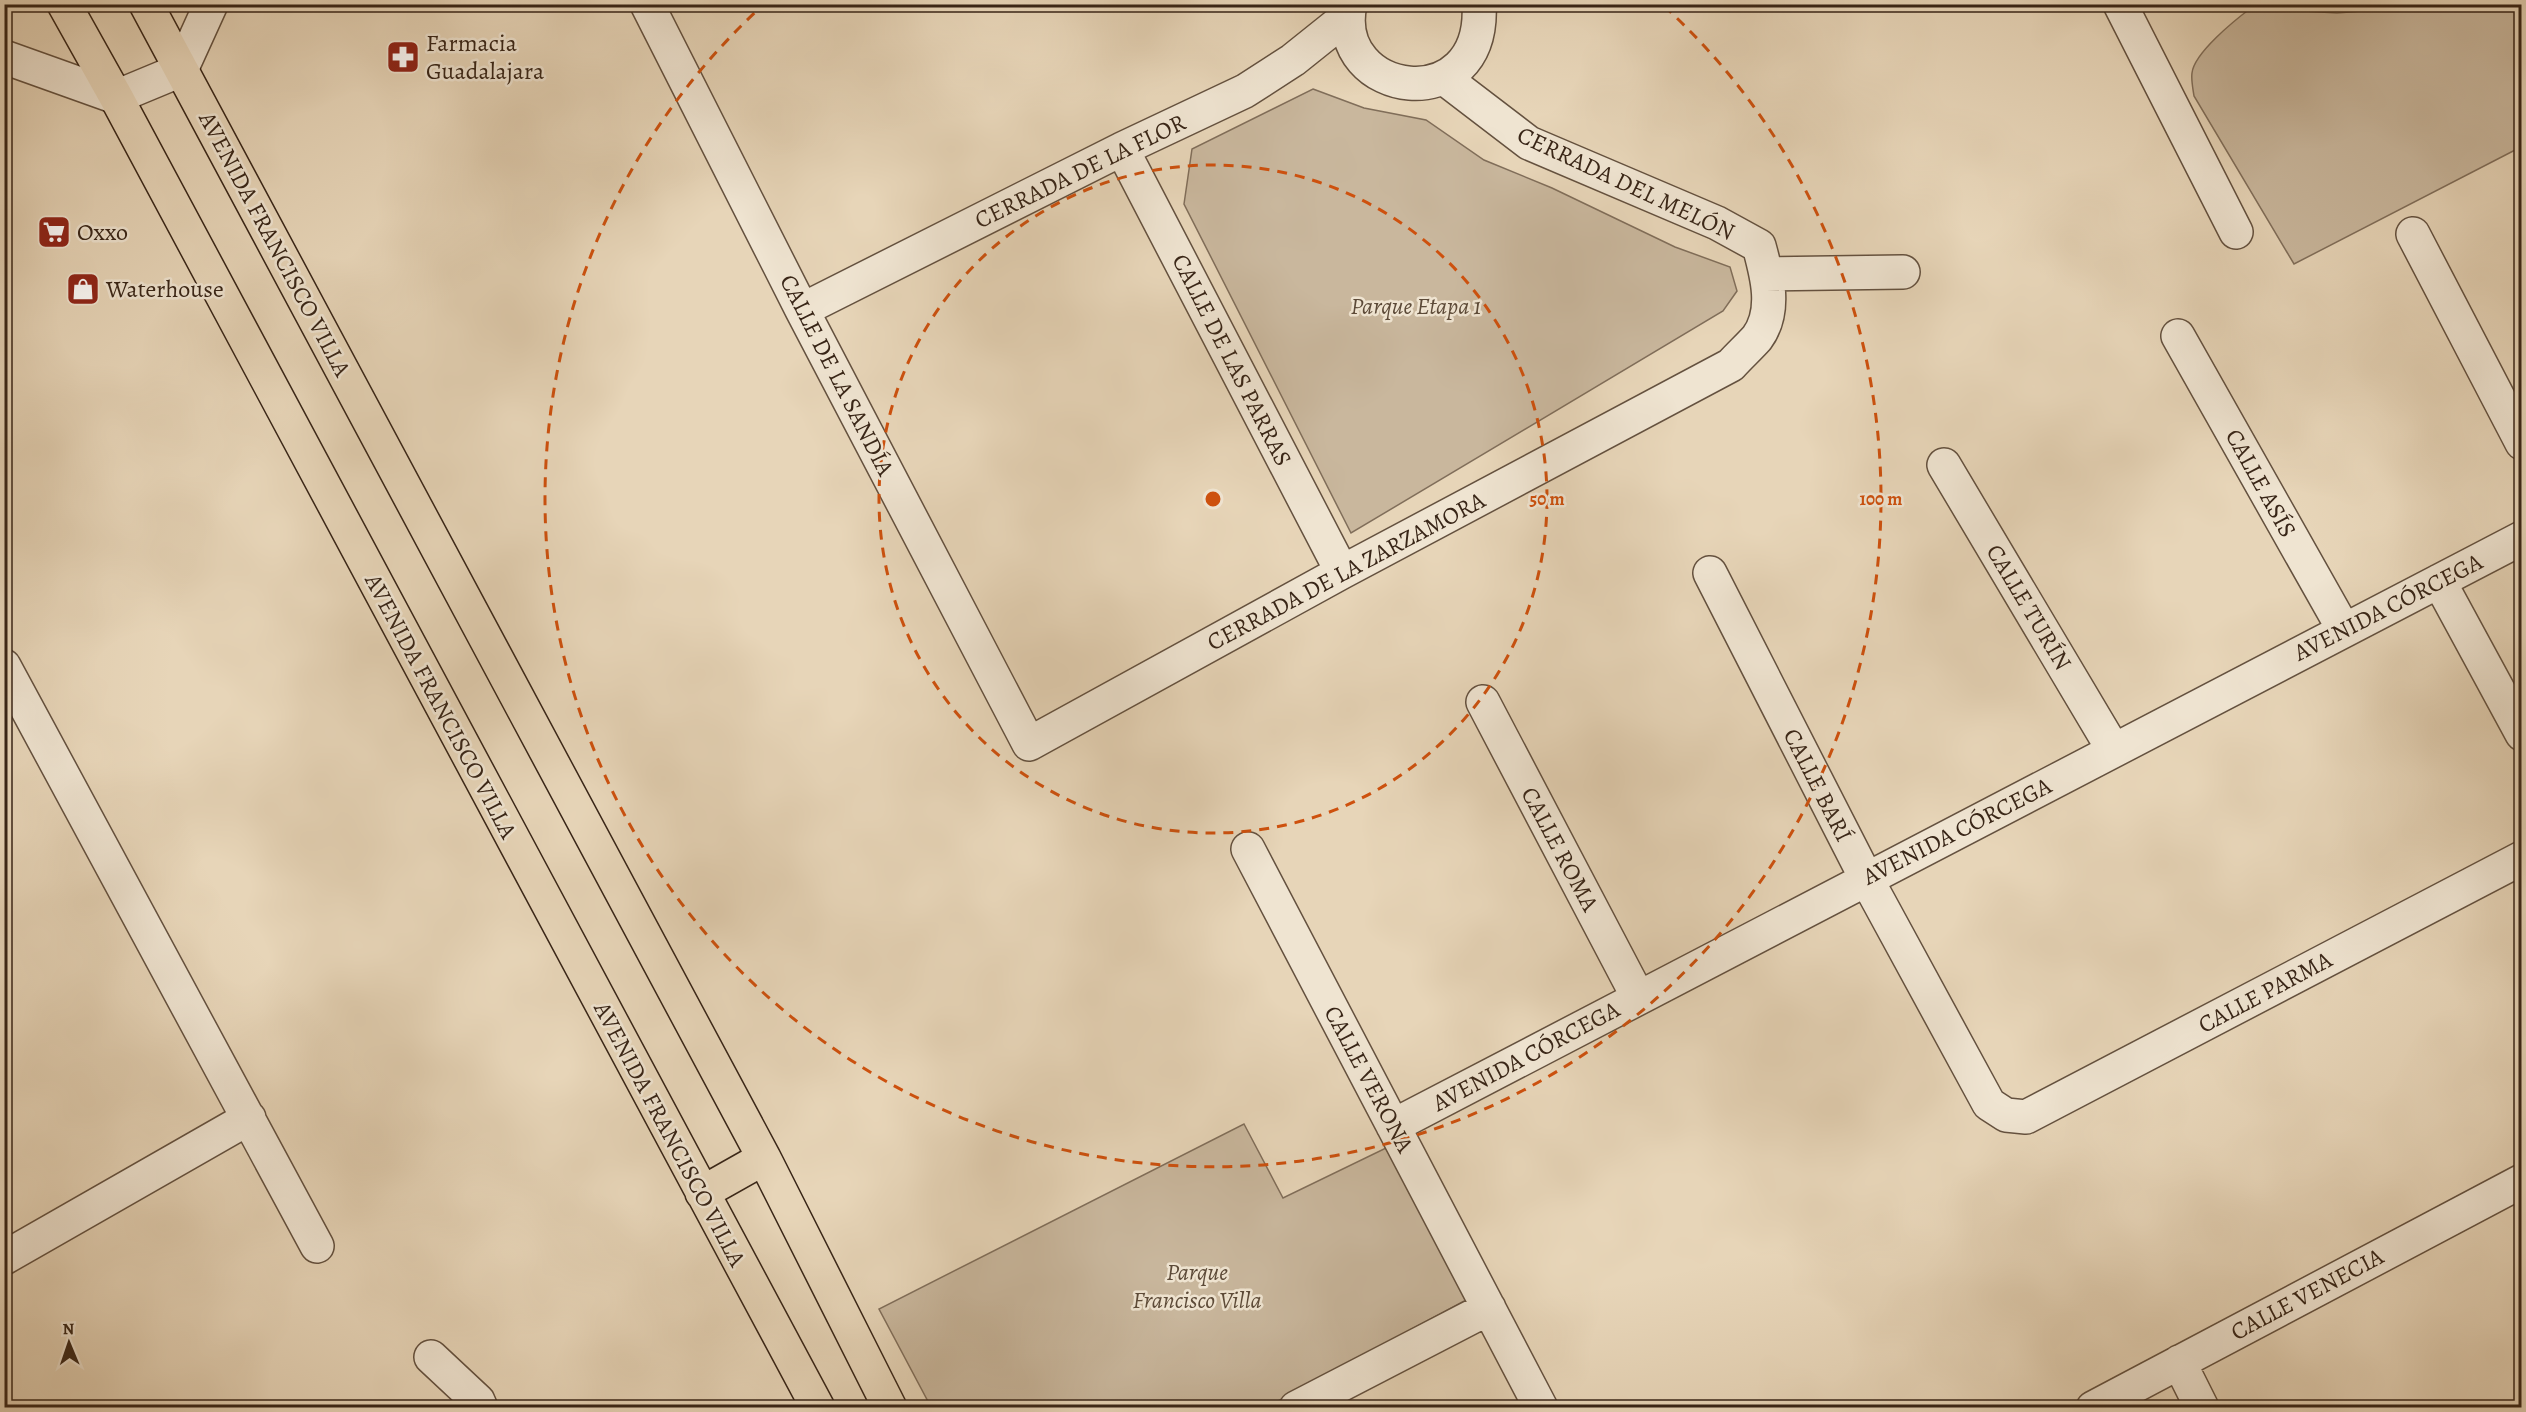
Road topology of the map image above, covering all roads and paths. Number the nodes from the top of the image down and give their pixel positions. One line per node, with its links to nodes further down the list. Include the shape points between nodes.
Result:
1 (64, 4): 11 (main road, AVENIDA FRANCISCO VILLA)
2 (146, 4): 9 (main road, AVENIDA FRANCISCO VILLA)
3 (212, 4): 9 (street)
4 (647, 4): 17 (street, CALLE DE LA SANDÍA)
5 (1479, 4): 10 (street, via 1475,46 1462,65)
6 (2120, 4): 13 (street)
7 (1349, 10): 10 (street, via 1351,38 1361,59 1378,74 1399,83 1422,84); 12 (street, CERRADA DE LA FLOR, via 1293,60 1245,91)
8 (4, 57): 11 (street)
9 (181, 70): 11 (street); 39 (main road, AVENIDA FRANCISCO VILLA)
10 (1444, 78): 16 (street, CERRADA DEL MELÓN, via 1529,143 1717,223 1759,246)
11 (116, 97): 41 (main road, AVENIDA FRANCISCO VILLA)
12 (1122, 149): 17 (street, CERRADA DE LA FLOR); 22 (street, CALLE DE LAS PARRAS)
13 (2236, 232)
14 (2413, 234): 19 (street)
15 (1903, 272): 16 (street)
16 (1766, 274): 22 (street, CERRADA DE LA ZARZAMORA, via 1769,305 1758,336 1731,365)
17 (802, 310): 30 (street, CALLE DE LA SANDÍA)
18 (2178, 336): 25 (street, CALLE ASÍS)
19 (2522, 443)
20 (1944, 465): 31 (street, CALLE TURÍN)
21 (2522, 538): 24 (street, AVENIDA CÓRCEGA)
22 (1341, 572): 30 (street, CERRADA DE LA ZARZAMORA)
23 (1710, 573): 34 (street, CALLE BARÍ)
24 (2439, 581): 25 (street, AVENIDA CÓRCEGA); 29 (street)
25 (2344, 630): 31 (street, AVENIDA CÓRCEGA)
26 (4, 666): 27 (street)
27 (13, 700): 37 (street)
28 (1483, 702): 35 (street, CALLE ROMA)
29 (2522, 734)
30 (1029, 744)
31 (2113, 749): 34 (street, AVENIDA CÓRCEGA)
32 (1248, 849): 38 (street, CALLE VERONA)
33 (2522, 858): 36 (street, CALLE PARMA, via 2026,1117)
34 (1866, 878): 35 (street, AVENIDA CÓRCEGA); 36 (street, CALLE BARÍ, via 1989,1104)
35 (1638, 997): 38 (street, AVENIDA CÓRCEGA)
36 (2006, 1114)
37 (249, 1118): 42 (street); 43 (street)
38 (1393, 1126): 44 (street, CALLE VERONA)
39 (764, 1158): 41 (main road); 49 (main road, AVENIDA FRANCISCO VILLA)
40 (2522, 1181): 46 (street, CALLE VENECIA)
41 (702, 1193): 48 (main road, AVENIDA FRANCISCO VILLA)
42 (317, 1246)
43 (4, 1258)
44 (1489, 1308): 50 (street); 51 (street, CALLE VERONA)
45 (431, 1357): 47 (street)
46 (2179, 1362): 52 (street, CALLE VENECIA); 53 (street)
47 (481, 1407)
48 (818, 1407)
49 (890, 1407)
50 (1296, 1407)
51 (1541, 1407)
52 (2093, 1407)
53 (2202, 1407)

